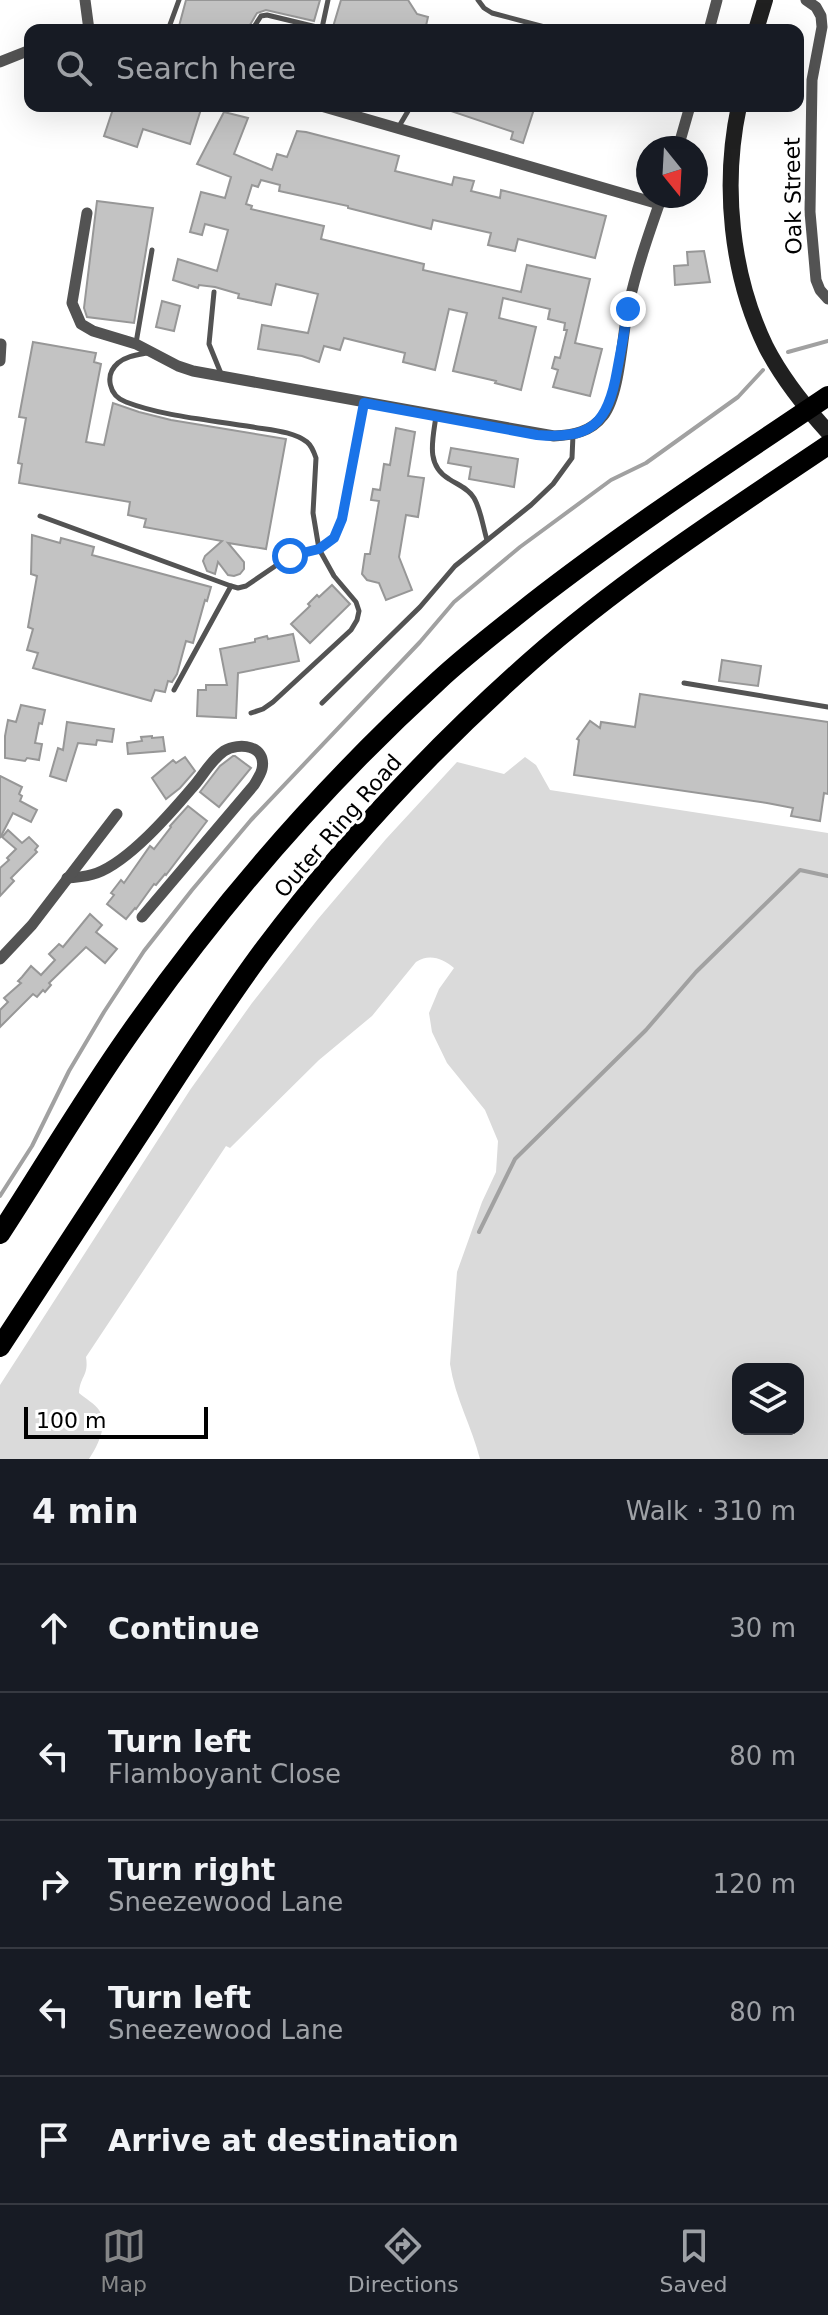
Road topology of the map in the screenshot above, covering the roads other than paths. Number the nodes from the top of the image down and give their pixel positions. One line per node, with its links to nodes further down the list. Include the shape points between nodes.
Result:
1 (85, 0): 8 (street)
2 (179, 0): 9 (lane)
3 (328, 0): 12 (lane)
4 (478, 0): 13 (lane, via 492,13)
5 (717, 0): 14 (street)
6 (765, 0): 15 (street)
7 (806, 0): 29 (street, Oak Street, via 816,7 822,27 812,80 810,212 816,280)
8 (88, 24)
9 (170, 24)
10 (256, 24): 11 (lane, via 267,15)
11 (304, 24)
12 (326, 24)
13 (533, 24)
14 (711, 24)
15 (758, 24)
16 (24, 52): 17 (street)
17 (0, 62)
18 (342, 112): 22 (street)
19 (407, 112): 22 (lane)
20 (688, 112): 23 (street)
21 (738, 112): 38 (street, via 731,205 750,304 767,348 791,388)
22 (398, 128): 24 (street)
23 (681, 136)
24 (636, 193)
25 (658, 208): 39 (street, via 628,309 613,398 591,428)
26 (87, 213): 31 (street, via 72,303 76,316 93,331)
27 (152, 250): 31 (lane)
28 (214, 292): 34 (lane, via 209,344)
29 (828, 299)
30 (1, 344): 33 (street)
31 (136, 344): 32 (street)
32 (152, 352): 34 (street, via 178,366); 43 (lane, via 130,357 112,371 110,388 123,402 308,442 316,458 313,513)
33 (0, 361)
34 (223, 377): 36 (street)
35 (828, 396): 54 (highway, Outer Ring Road, via 570,574 439,679 377,740 292,829 168,980)
36 (364, 403): 37 (street); 43 (lane, via 342,519 334,538)
37 (436, 416): 39 (street, via 537,435); 42 (lane, via 432,459 441,474 474,498)
38 (828, 432)
39 (573, 435): 42 (lane, via 572,458 553,484)
40 (828, 445): 55 (highway, Outer Ring Road, via 648,568 565,633 438,749 382,809 266,948 214,1020)
41 (40, 516): 44 (lane)
42 (487, 540): 47 (lane)
43 (319, 549): 44 (lane, via 290,556 246,586); 49 (lane, via 356,602 357,620 273,702)
44 (231, 586): 46 (lane)
45 (684, 683): 48 (lane)
46 (174, 690)
47 (322, 703)
48 (828, 707)
49 (251, 713)
50 (117, 814): 51 (street)
51 (67, 878): 52 (street, via 116,863 223,752 234,746 254,748 262,761 254,785); 53 (street)
52 (142, 917)
53 (0, 959)
54 (0, 1234)
55 (0, 1347)

